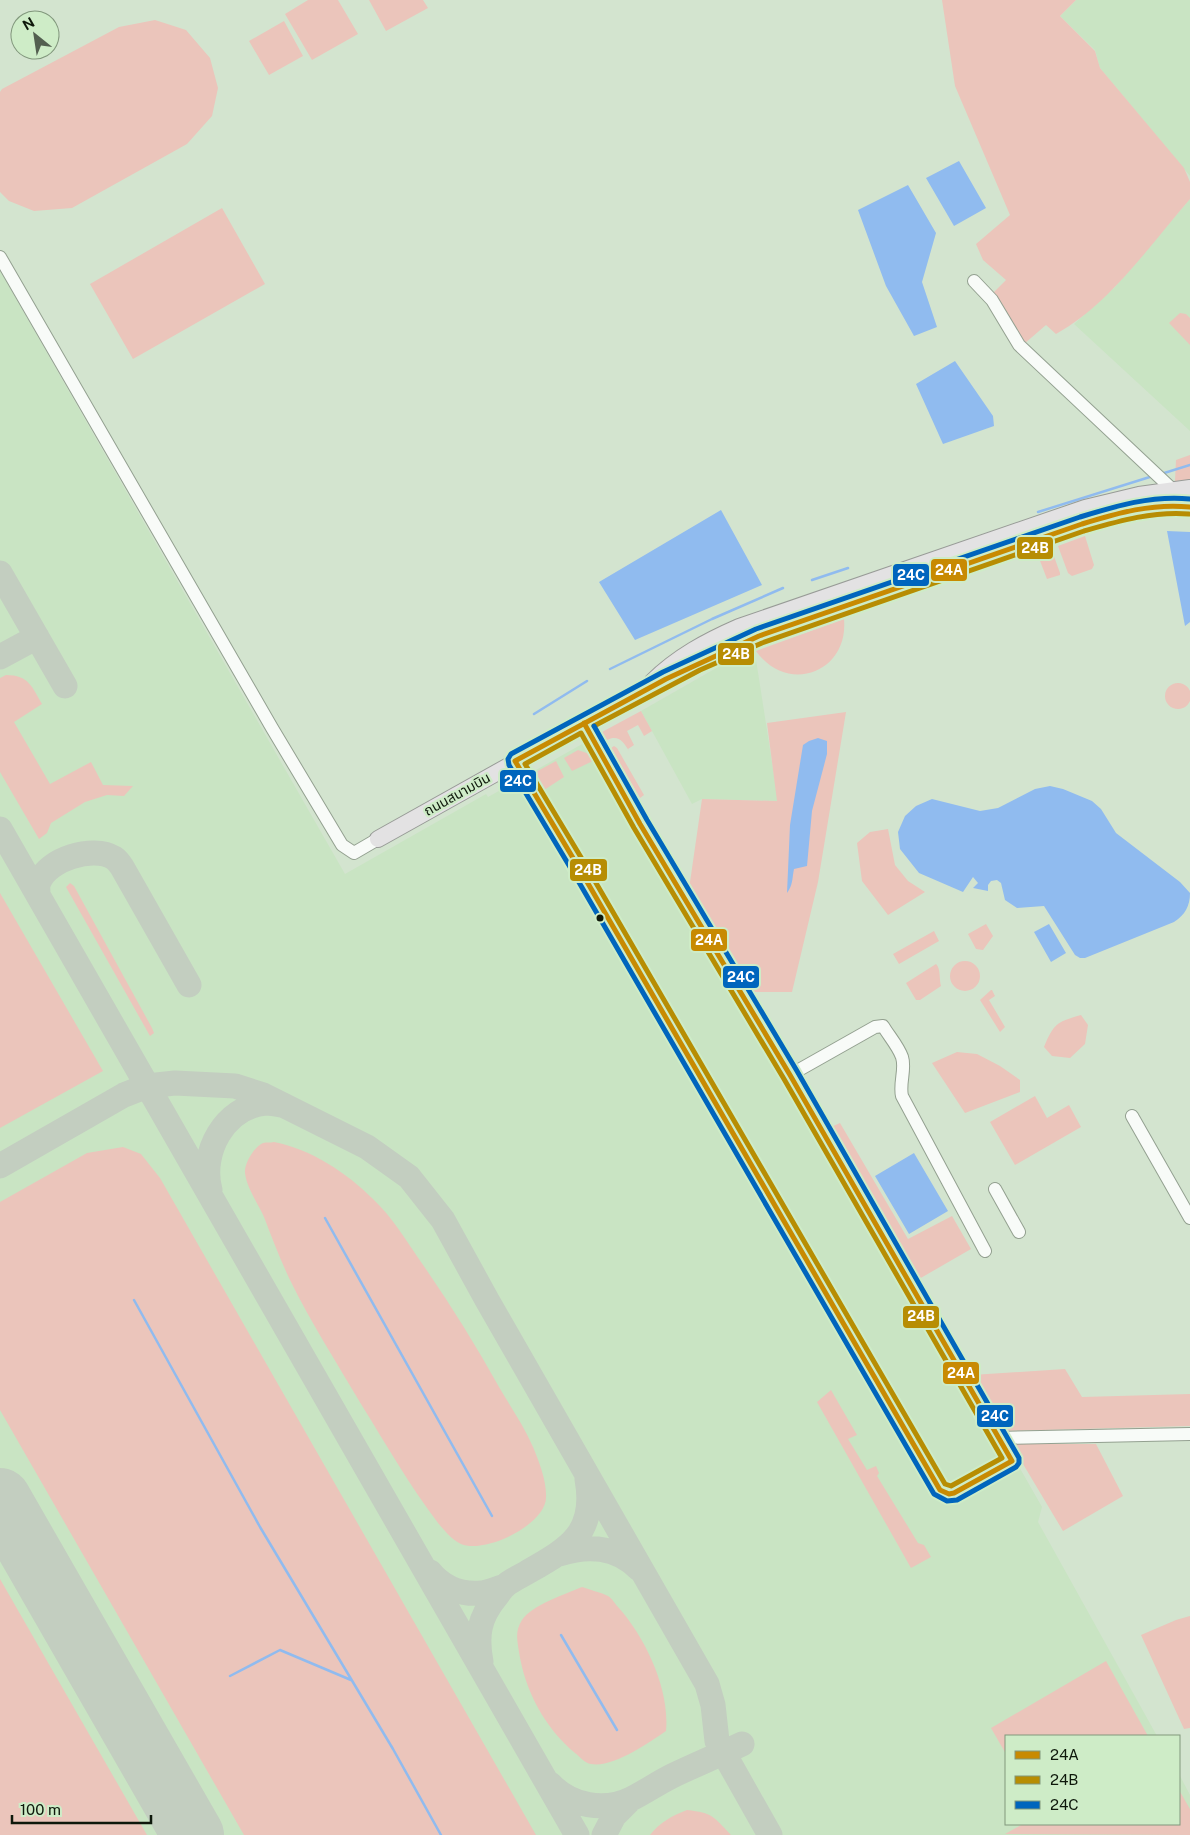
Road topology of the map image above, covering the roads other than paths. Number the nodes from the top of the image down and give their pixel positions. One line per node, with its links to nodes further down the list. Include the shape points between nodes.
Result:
1 (0, 257): 5 (street, via 342,845 354,853)
2 (974, 281): 4 (street, via 992,300 1019,345)
3 (1190, 488): 4 (main road, ถนนสนามบิน)
4 (1174, 492): 5 (main road, ถนนสนามบิน, via 1121,513 785,626 719,653 641,692)
5 (378, 839)
6 (790, 1075): 11 (street, via 875,1027 883,1026 902,1056 902,1096)
7 (1132, 1116): 9 (street)
8 (995, 1188): 10 (street)
9 (1189, 1216)
10 (1019, 1232)
11 (985, 1251)
12 (1190, 1434): 13 (street)
13 (998, 1438)

